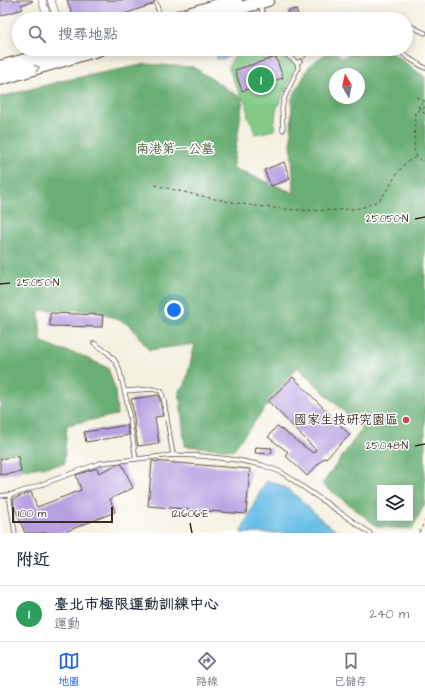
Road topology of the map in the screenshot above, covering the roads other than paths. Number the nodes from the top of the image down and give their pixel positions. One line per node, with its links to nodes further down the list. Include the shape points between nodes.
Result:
1 (42, 0): 6 (street)
2 (51, 0): 7 (street)
3 (236, 0): 9 (main road)
4 (264, 1): 10 (main road); 11 (lane)
5 (156, 3): 8 (lane)
6 (46, 12)
7 (55, 12)
8 (159, 12)
9 (195, 12)
10 (227, 12)
11 (265, 12)
12 (413, 27): 13 (lane)
13 (425, 33)
14 (50, 56): 18 (main road)
15 (55, 56): 20 (main road, one-way to 15)
16 (290, 56): 21 (lane, via 299,62 284,99)
17 (406, 56): 19 (lane)
18 (0, 68)
19 (425, 68)
20 (0, 79)
21 (283, 130)
22 (94, 343): 23 (lane, via 116,361)
23 (125, 391): 24 (lane, via 161,391); 25 (lane)
24 (173, 455): 25 (lane); 29 (lane, via 237,460 281,472)
25 (136, 459): 26 (lane, via 100,463)
26 (9, 495): 27 (lane); 28 (lane)
27 (0, 496)
28 (15, 533)
29 (370, 533)

